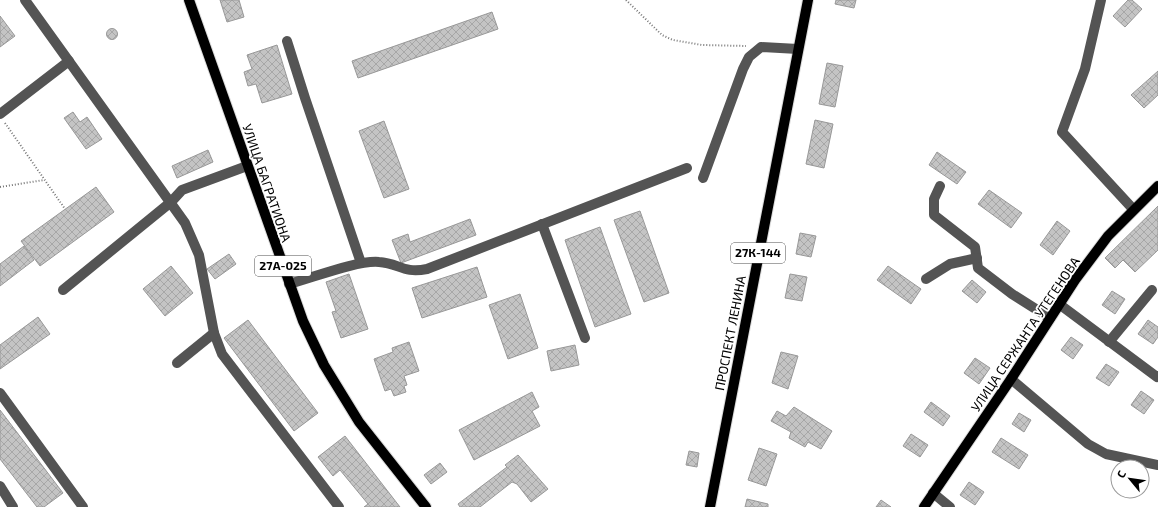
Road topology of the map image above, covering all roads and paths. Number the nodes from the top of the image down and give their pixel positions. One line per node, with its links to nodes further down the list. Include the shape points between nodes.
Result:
1 (25, 0): 9 (street)
2 (189, 0): 11 (main road, УЛИЦА БАГРАТИОНА / 27А-025)
3 (626, 0): 7 (path, via 662,35 673,40 702,45)
4 (808, 0): 8 (main road, ПРОСПЕКТ ЛЕНИНА / 27К-144)
5 (1101, 0): 20 (street, via 1086,69 1062,132)
6 (287, 41): 23 (street)
7 (761, 46): 8 (street); 13 (street, via 749,57 743,69)
8 (798, 49): 44 (main road, ПРОСПЕКТ ЛЕНИНА / 27К-144)
9 (69, 60): 10 (street); 18 (street)
10 (2, 118): 14 (path)
11 (247, 166): 18 (street, via 182,190); 25 (main road, УЛИЦА БАГРАТИОНА / 27А-025)
12 (687, 168): 21 (street)
13 (703, 178)
14 (44, 180): 17 (path); 19 (path)
15 (940, 186): 22 (street, via 934,199 934,215 975,247)
16 (1158, 186): 20 (main road, УЛИЦА СЕРЖАНТА УТЕГЕНОВА)
17 (0, 187)
18 (170, 202): 26 (street); 30 (street, via 196,244)
19 (65, 209)
20 (1133, 209): 28 (main road, УЛИЦА СЕРЖАНТА УТЕГЕНОВА, via 1108,236)
21 (542, 224): 23 (street, via 414,272 379,262); 31 (street)
22 (977, 258): 24 (street, via 950,264); 29 (street, via 978,268)
23 (361, 263): 25 (street)
24 (926, 279)
25 (290, 284): 43 (main road, УЛИЦА БАГРАТИОНА / 27А-025, via 303,321 336,387 359,422)
26 (63, 290)
27 (1152, 290): 32 (street)
28 (1059, 304): 29 (main road, УЛИЦА СЕРЖАНТА УТЕГЕНОВА); 32 (street)
29 (1050, 318): 35 (main road, УЛИЦА СЕРЖАНТА УТЕГЕНОВА)
30 (214, 333): 33 (street); 42 (street, via 222,354)
31 (585, 338)
32 (1109, 342): 34 (street)
33 (177, 363)
34 (1158, 376)
35 (1011, 379): 37 (street, via 1088,444 1106,454); 39 (main road, УЛИЦА СЕРЖАНТА УТЕГЕНОВА)
36 (0, 393): 41 (street)
37 (1158, 465)
38 (0, 486): 40 (street)
39 (933, 493): 45 (main road, УЛИЦА СЕРЖАНТА УТЕГЕНОВА); 46 (street)
40 (13, 507)
41 (83, 507)
42 (339, 507)
43 (426, 507)
44 (710, 507)
45 (924, 507)
46 (950, 507)

